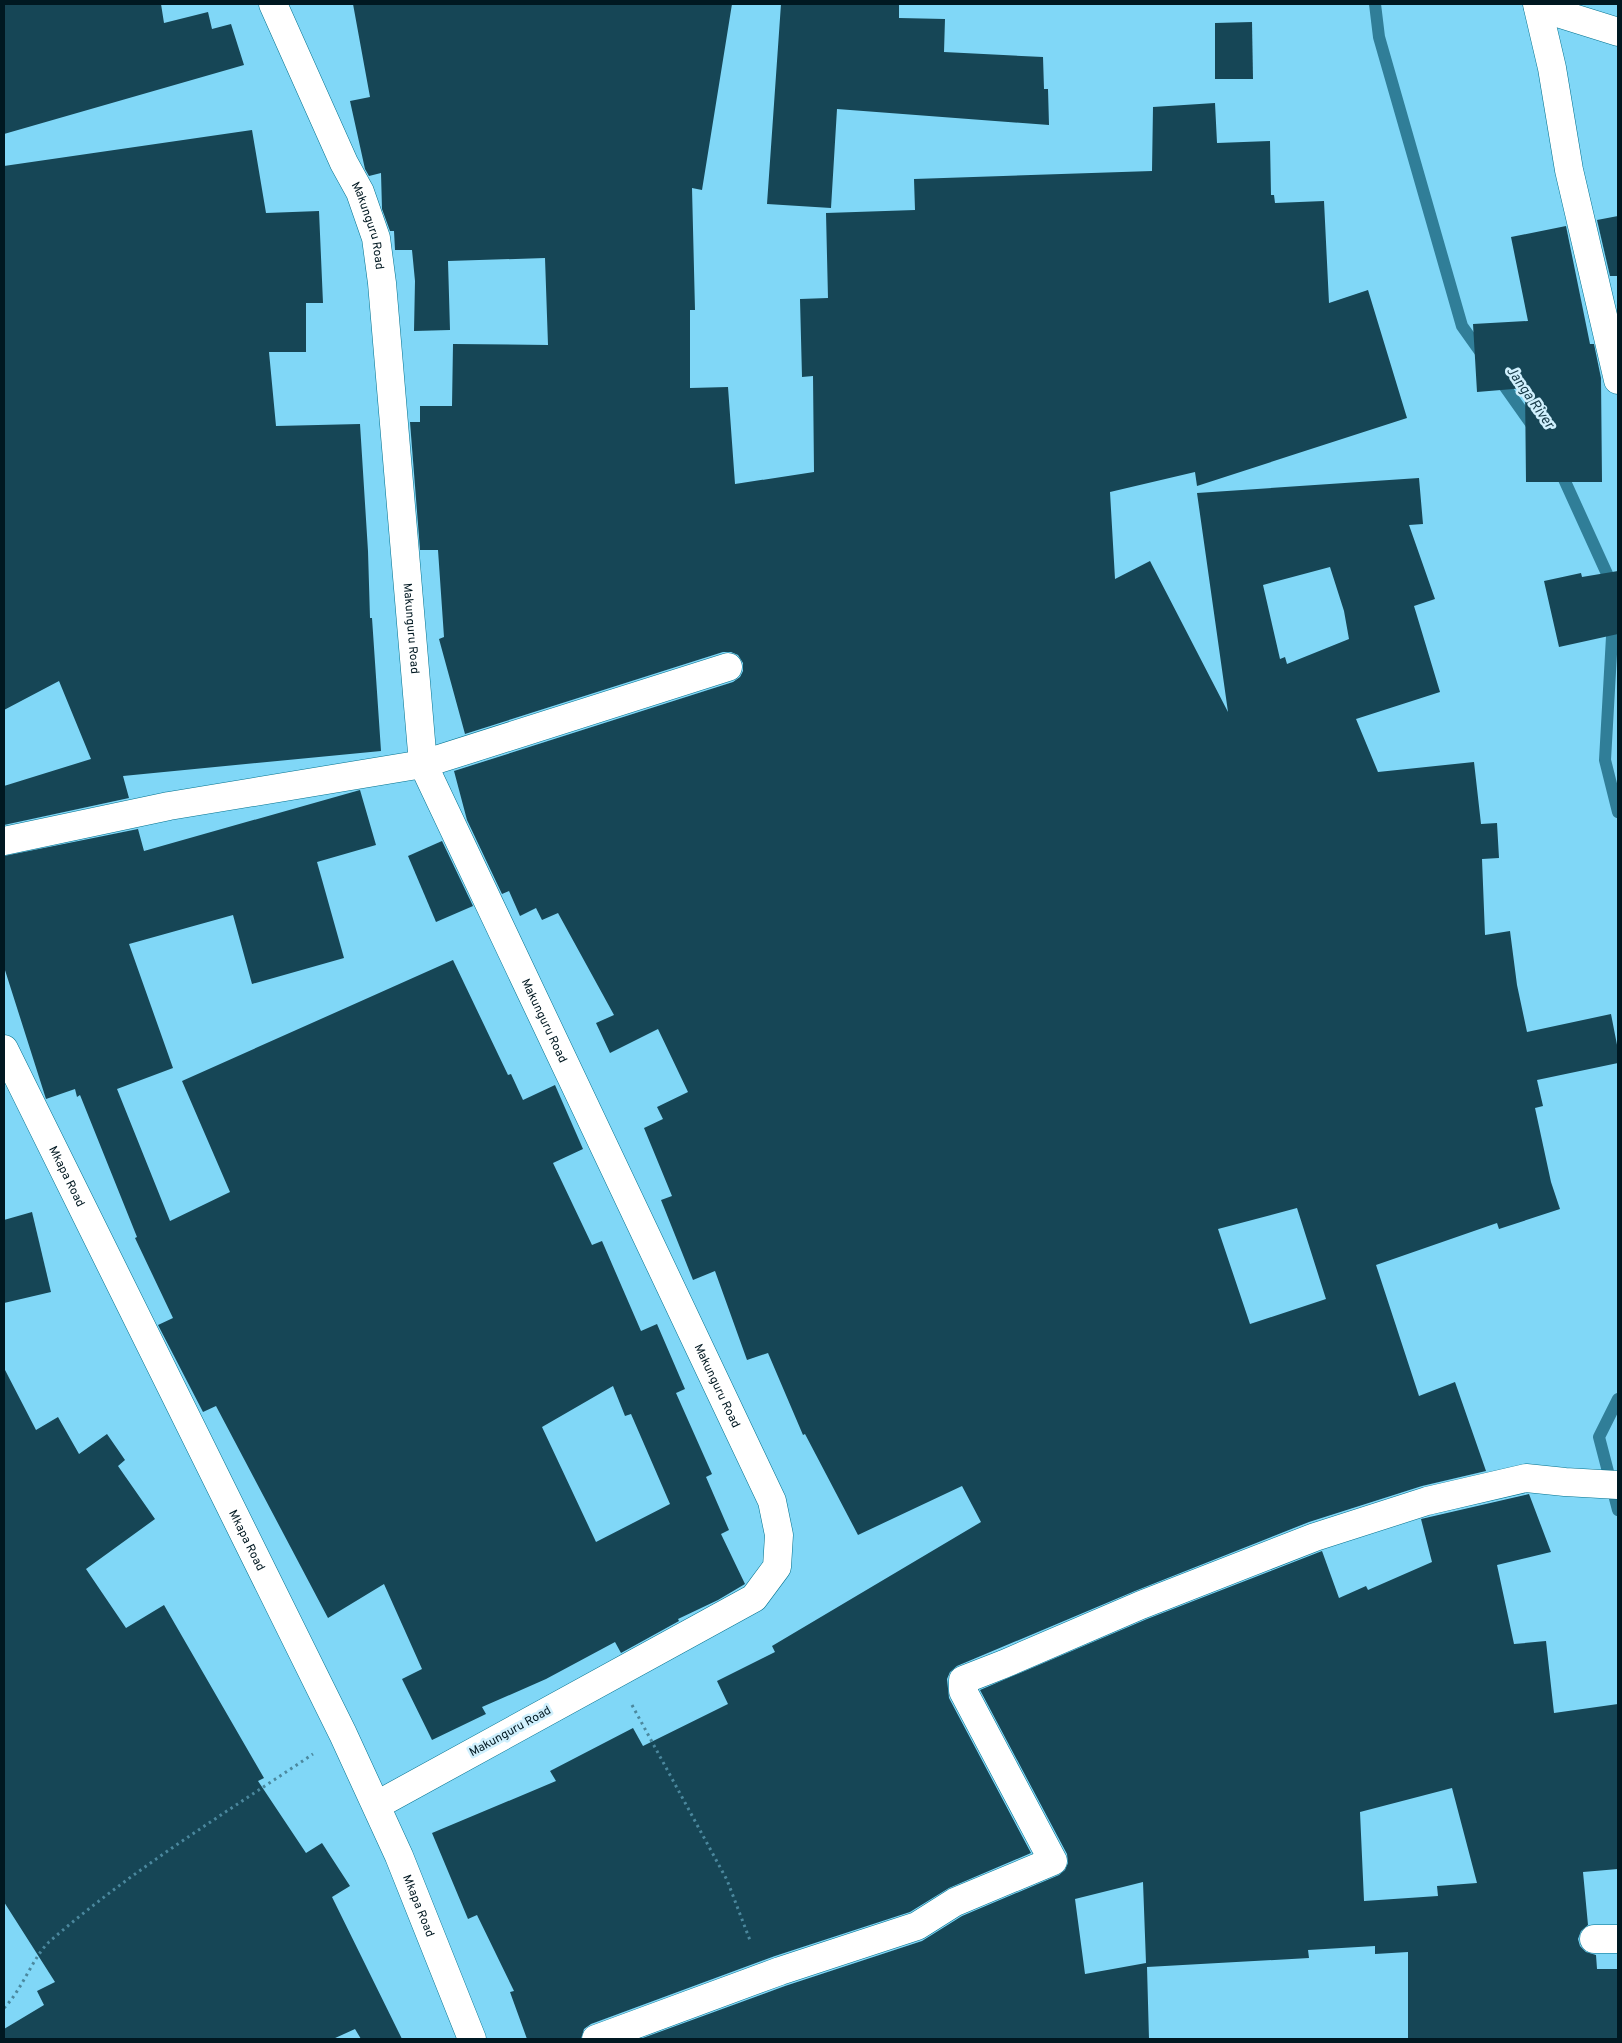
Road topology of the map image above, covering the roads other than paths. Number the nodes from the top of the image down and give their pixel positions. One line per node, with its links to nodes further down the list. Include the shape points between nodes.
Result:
1 (273, 4): 6 (street, Makunguru Road, via 344,164 360,192 376,238)
2 (1537, 6): 3 (street); 4 (street, via 1552,68 1571,179)
3 (1618, 32)
4 (1618, 380)
5 (728, 667): 6 (street)
6 (423, 764): 7 (street, via 169,806); 10 (street, Makunguru Road, via 772,1500 779,1535 777,1567 754,1598)
7 (4, 841)
8 (4, 1049): 10 (street, Mkapa Road)
9 (1618, 1485): 12 (street, via 1526,1478 1427,1501 1315,1537 963,1680 963,1691 1054,1861 955,1902 917,1926 763,1977)
10 (376, 1805): 11 (street, Mkapa Road)
11 (472, 2039)
12 (596, 2039)

